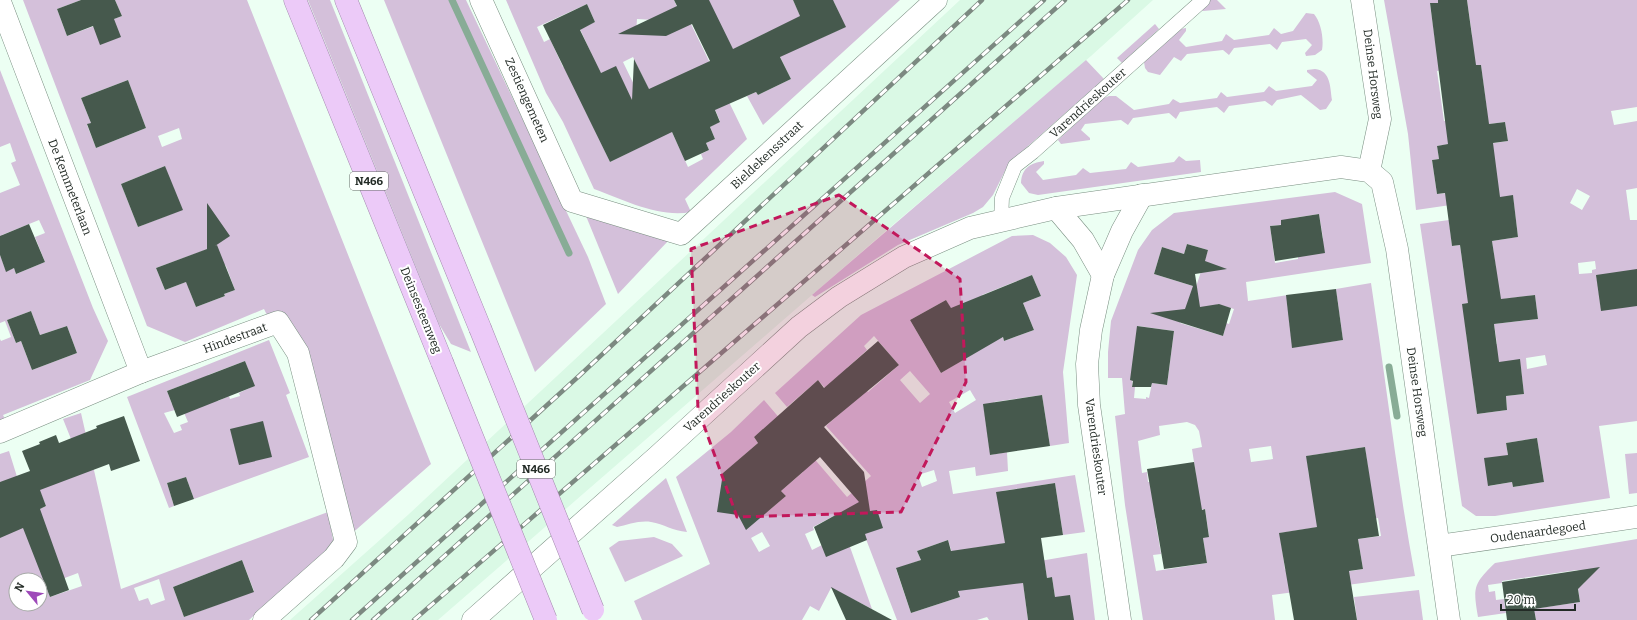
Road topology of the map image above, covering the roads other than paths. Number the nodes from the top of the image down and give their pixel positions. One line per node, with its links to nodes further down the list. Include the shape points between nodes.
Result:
1 (295, 0): 21 (highway, Deinsesteenweg / N466, bridge)
2 (346, 0): 18 (highway, N466, bridge)
3 (481, 0): 10 (street, Zestiengemeten)
4 (936, 0): 10 (street, Bieldekensstraat, via 681,234)
5 (1203, 0): 12 (lane, Varendrieskouter, via 1015,166 1002,198)
6 (1362, 0): 8 (street, Deinse Horsweg, via 1380,119)
7 (0, 2): 14 (street, De Kemmeterlaan)
8 (1369, 171): 9 (street, Varendrieskouter, via 1341,167); 17 (street, Deinse Horsweg, via 1382,182 1397,249)
9 (1142, 195): 11 (street, Varendrieskouter); 13 (street, Varendrieskouter, via 1122,231)
10 (572, 201)
11 (1056, 208): 12 (street, Varendrieskouter); 13 (street, via 1083,240)
12 (1001, 220): 20 (street, Varendrieskouter, via 970,228 904,257 839,297 800,327)
13 (1103, 275): 22 (street, Varendrieskouter, via 1091,330 1087,364 1089,405)
14 (141, 372): 15 (street, Hindestraat); 19 (street, Hindestraat, via 278,322 298,353 346,542 334,558)
15 (0, 432)
16 (1637, 517): 17 (street, Oudenaardegoed)
17 (1439, 546): 23 (street, Deinse Horsweg)
18 (594, 615)
19 (264, 620)
20 (473, 620)
21 (546, 620)
22 (1120, 620)
23 (1450, 620)

